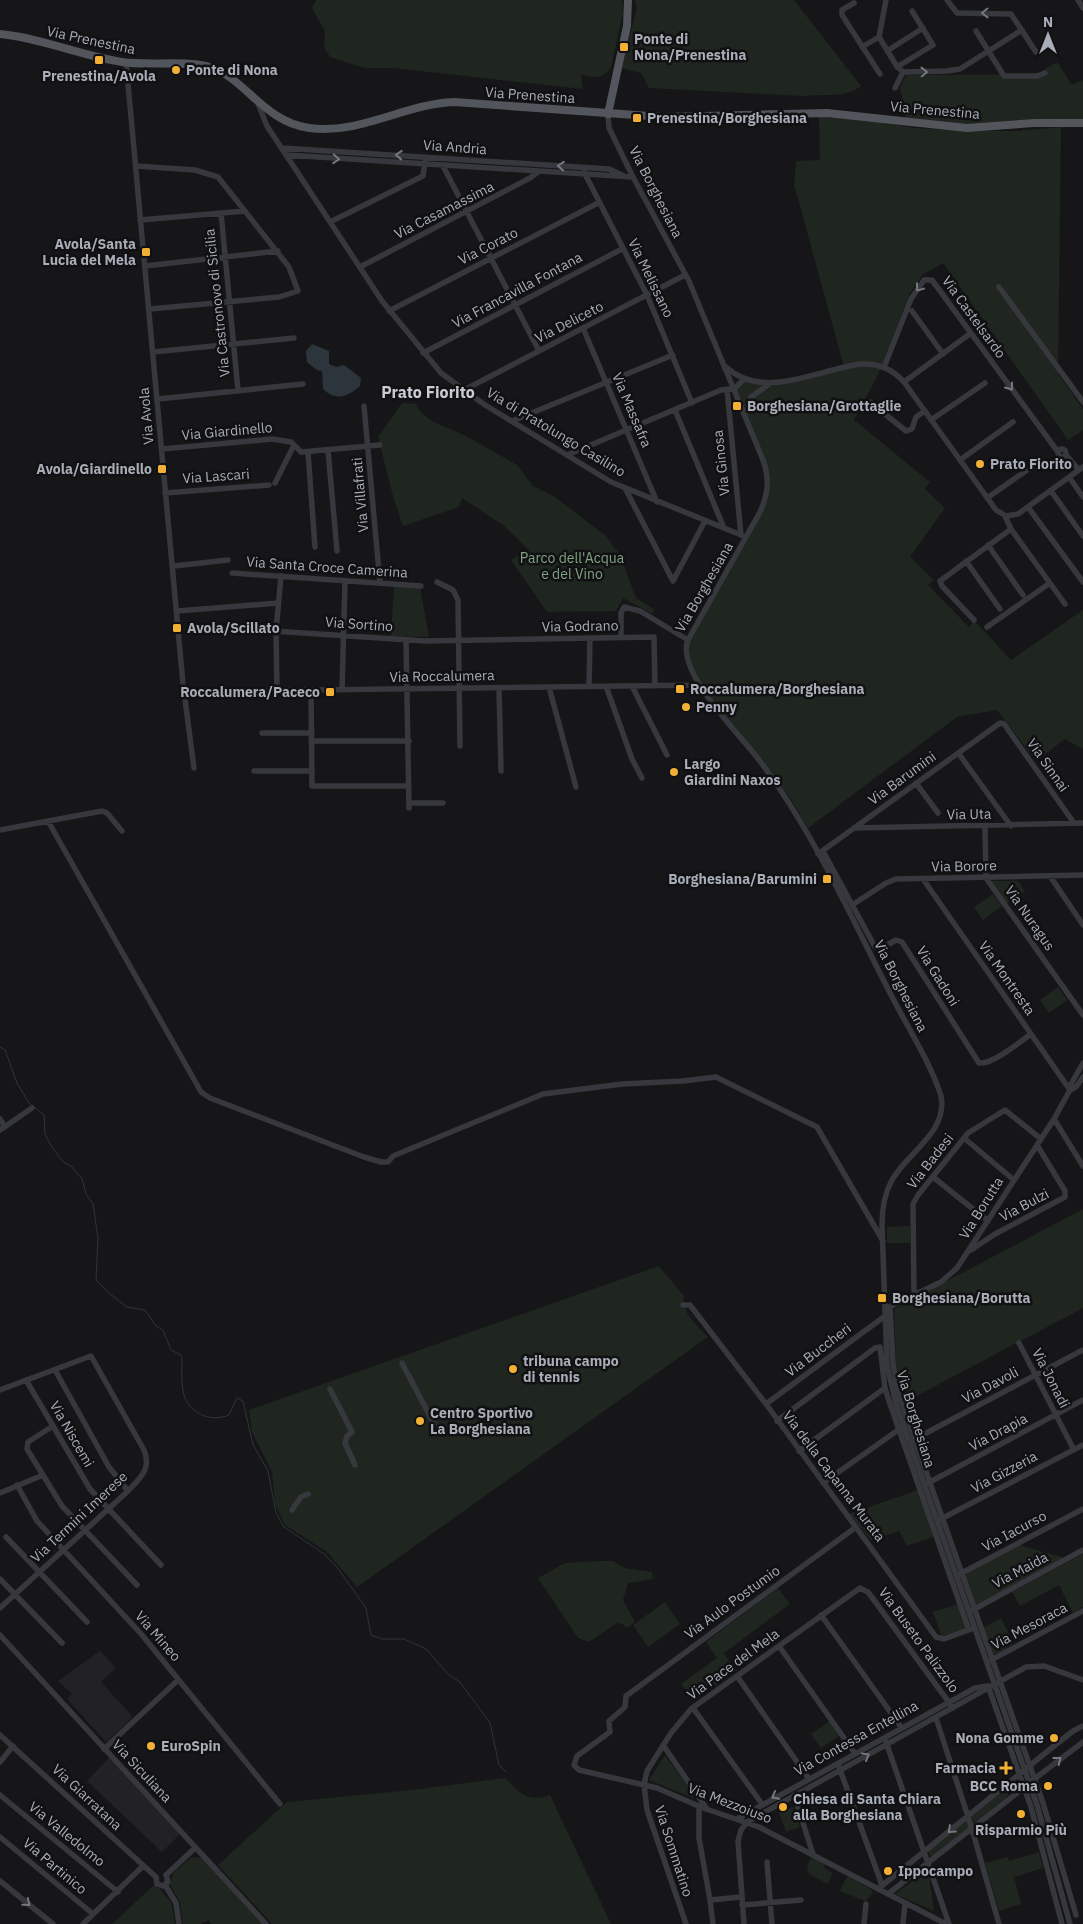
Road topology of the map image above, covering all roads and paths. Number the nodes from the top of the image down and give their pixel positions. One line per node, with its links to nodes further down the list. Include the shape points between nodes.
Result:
1 (628, 0): 24 (main road, via 627,26)
2 (886, 0): 12 (street)
3 (947, 0): 9 (street, one-way to 3, via 1009,13 958,13)
4 (1078, 0): 6 (street)
5 (854, 3): 13 (street, via 842,10 842,14)
6 (1083, 8)
7 (912, 10): 8 (street)
8 (923, 28): 14 (street); 18 (street, via 933,45)
9 (1022, 30): 15 (street); 16 (street)
10 (976, 31): 15 (street)
11 (0, 34): 17 (main road, Via Prenestina)
12 (879, 37): 13 (street); 14 (street)
13 (862, 47): 21 (street)
14 (887, 51): 18 (street)
15 (989, 52): 19 (street, one-way to 15, via 957,70); 20 (street, via 1004,76)
16 (1036, 52)
17 (126, 62): 23 (main road, Via Prenestina, via 205,66 220,72); 31 (street, Via Avola)
18 (898, 67): 19 (street)
19 (903, 72): 22 (street)
20 (1045, 73)
21 (880, 74)
22 (895, 88)
23 (256, 101): 24 (main road, Via Prenestina, via 289,122 318,129 349,127 421,106 447,103); 26 (street, Via di Pratolungo Casilino, via 264,121)
24 (608, 114): 25 (main road, Via Prenestina, via 676,118 819,112 967,128); 37 (street, Via Borghesiana, via 610,129)
25 (1083, 123)
26 (282, 148): 27 (street, Via di Pratolungo Casilino); 28 (street, Via Andria, one-way to 26)
27 (287, 155): 30 (street, Via Andria, one-way to 30); 43 (street, Via di Pratolungo Casilino)
28 (425, 157): 29 (street, Via Andria); 30 (street)
29 (538, 164): 33 (street, Via Andria, one-way to 29); 34 (street)
30 (425, 165): 32 (street, Via Andria); 43 (street, via 423,176)
31 (136, 166): 39 (street, via 212,174); 42 (street, Via Avola)
32 (444, 166): 34 (street, Via Andria); 40 (street)
33 (583, 167): 35 (street, Via Melissano); 36 (street, Via Andria, via 612,170)
34 (538, 172): 35 (street, Via Andria); 40 (street, Via Casamassima)
35 (584, 175): 36 (street, Via Andria); 38 (street, Via Melissano)
36 (626, 177): 37 (street, Via Andria)
37 (633, 177): 50 (street, Via Borghesiana)
38 (598, 203): 44 (street, Via Melissano); 47 (street, Via Corato)
39 (245, 211): 41 (street); 45 (street)
40 (469, 212): 47 (street); 49 (street, Via Casamassima)
41 (221, 213): 42 (street); 46 (street, Via Castronovo di Sicilia)
42 (140, 220): 48 (street, Via Avola)
43 (330, 222): 49 (street, Via di Pratolungo Casilino)
44 (622, 249): 52 (street, Via Melissano); 54 (street, Via Francavilla Fontana)
45 (278, 251): 46 (street); 53 (street, via 289,267 298,291 279,297)
46 (225, 257): 48 (street); 53 (street, Via Castronovo di Sicilia)
47 (492, 258): 54 (street); 56 (street, Via Corato)
48 (145, 266): 55 (street, Via Avola)
49 (360, 267): 56 (street, Via di Pratolungo Casilino)
50 (685, 274): 52 (street, Via Deliceto); 67 (street, Via Borghesiana)
51 (999, 287): 83 (street)
52 (647, 295): 58 (street, Via Deliceto); 66 (street, Via Melissano)
53 (230, 301): 55 (street); 61 (street, Via Castronovo di Sicilia)
54 (516, 304): 62 (street); 64 (street, Via Francavilla Fontana)
55 (150, 309): 63 (street, Via Avola)
56 (389, 311): 64 (street, Via di Pratolungo Casilino)
57 (912, 311): 65 (street)
58 (584, 328): 62 (street, Via Deliceto); 70 (street, Via Massafra)
59 (971, 333): 65 (street); 68 (street, Via Castelsardo, one-way to 68, via 934,281 926,279 912,297); 102 (street, Via Castelsardo, one-way to 102, via 1061,457 1066,454)
60 (294, 338): 61 (street)
61 (234, 344): 63 (street); 77 (street, Via Castronovo di Sicilia)
62 (539, 351): 78 (street, Via Deliceto)
63 (153, 352): 81 (street, Via Avola)
64 (423, 353): 78 (street, Via di Pratolungo Casilino, via 438,371)
65 (942, 354): 71 (street)
66 (673, 355): 70 (street); 84 (street, Via Melissano)
67 (724, 365): 69 (street); 76 (street, Via Borghesiana)
68 (884, 367): 71 (street); 72 (street, via 854,365)
69 (744, 380): 72 (street); 76 (street)
70 (607, 382): 90 (street); 92 (street, Via Massafra)
71 (904, 382): 87 (street)
72 (773, 383): 80 (street)
73 (984, 383): 89 (street)
74 (303, 384): 77 (street)
75 (727, 389): 76 (street); 84 (street); 115 (street, Via Ginosa)
76 (734, 389): 79 (street, Via Borghesiana)
77 (238, 390): 81 (street)
78 (464, 390): 90 (street, Via di Pratolungo Casilino)
79 (738, 398): 80 (street); 88 (street, Via Borghesiana)
80 (750, 398): 88 (street)
81 (158, 399): 96 (street, Via Avola)
82 (870, 402): 87 (street, via 906,431 912,429 915,418)
83 (1083, 402)
84 (692, 403): 86 (street)
85 (364, 406): 95 (street, Via Villafrati)
86 (675, 410): 92 (street); 113 (street)
87 (925, 411): 89 (street)
88 (745, 416): 115 (street, Via Borghesiana, via 764,464 768,484 763,505)
89 (931, 420): 100 (street)
90 (512, 421): 99 (street, Via di Pratolungo Casilino)
91 (1013, 422): 100 (street)
92 (627, 430): 99 (street); 109 (street, Via Massafra)
93 (380, 444): 95 (street)
94 (294, 445): 96 (street, Via Giardinello, via 286,440 272,439); 98 (street, Via Giardinello, via 301,452); 106 (street, Via Lascari, via 272,484)
95 (368, 446): 97 (street); 128 (street, Via Villafrati)
96 (162, 449): 106 (street, Via Avola)
97 (328, 450): 98 (street); 119 (street)
98 (308, 452): 118 (street)
99 (567, 455): 104 (street, Via di Pratolungo Casilino)
100 (960, 460): 108 (street)
101 (1040, 461): 108 (street)
102 (1081, 468): 103 (street)
103 (1069, 477): 105 (street); 107 (street)
104 (624, 488): 109 (street, Via di Pratolungo Casilino); 112 (street, via 673,580)
105 (1051, 491): 110 (street); 116 (street)
106 (165, 493): 122 (street, Via Avola)
107 (1083, 497)
108 (988, 498): 111 (street, via 996,511)
109 (657, 502): 112 (street, Via di Pratolungo Casilino)
110 (1028, 507): 111 (street, via 1016,515); 127 (street)
111 (1005, 516): 114 (street)
112 (705, 521): 113 (street, Via di Pratolungo Casilino)
113 (724, 528): 115 (street, Via di Pratolungo Casilino)
114 (1011, 529): 117 (street); 129 (street)
115 (744, 536): 145 (street, Via Borghesiana)
116 (1083, 536)
117 (988, 546): 121 (street); 131 (street)
118 (315, 547)
119 (337, 551)
120 (228, 560): 122 (street, Via Santa Croce Camerina)
121 (966, 561): 134 (street); 136 (street, via 942,578 940,583)
122 (174, 566): 135 (street, Via Avola)
123 (232, 573): 124 (street, Via Santa Croce Camerina)
124 (281, 576): 125 (street, Via Santa Croce Camerina); 132 (street)
125 (345, 581): 128 (street, Via Santa Croce Camerina); 140 (street)
126 (437, 582): 143 (street, via 454,590 458,600)
127 (1083, 582)
128 (380, 583): 130 (street, Via Santa Croce Camerina)
129 (1050, 583): 133 (street); 137 (street)
130 (421, 586)
131 (1023, 595)
132 (278, 603): 135 (street); 139 (street)
133 (1065, 604)
134 (1000, 610)
135 (177, 611): 158 (street, Via Avola)
136 (974, 620)
137 (987, 628)
138 (258, 630): 139 (street, Via Sortino)
139 (276, 632): 140 (street, Via Sortino); 157 (street)
140 (342, 636): 144 (street, Via Sortino); 156 (street)
141 (621, 637): 142 (street, Via Godrano); 145 (street, via 620,613 624,607 640,611); 150 (street, Via Godrano, via 654,637)
142 (590, 638): 143 (street, Via Godrano); 147 (street)
143 (458, 639): 144 (street, Via Sortino); 152 (street)
144 (406, 640): 154 (street)
145 (688, 640): 146 (street, Via Borghesiana, via 686,656)
146 (700, 685): 150 (street, Via Roccalumera); 185 (street, Via Borghesiana, via 773,779)
147 (589, 686): 148 (street, Via Roccalumera); 151 (street, Via Roccalumera)
148 (606, 686): 149 (street, Via Roccalumera); 171 (street)
149 (632, 686): 150 (street, Via Roccalumera); 166 (street)
150 (655, 686)
151 (549, 687): 153 (street, Via Roccalumera); 174 (street)
152 (459, 688): 153 (street, Via Roccalumera); 154 (street, Via Roccalumera); 164 (street)
153 (499, 688): 169 (street)
154 (408, 689): 156 (street, Via Roccalumera); 163 (street)
155 (311, 690): 156 (street, Via Roccalumera); 157 (street, Via Roccalumera); 161 (street)
156 (342, 690)
157 (276, 691): 158 (street, Via Roccalumera)
158 (186, 693): 167 (street, Via Avola)
159 (1001, 723): 165 (street, Via Barumini); 178 (street, Via Sinnai)
160 (262, 733): 161 (street)
161 (312, 733): 162 (street)
162 (312, 741): 163 (street); 168 (street)
163 (409, 741): 173 (street)
164 (460, 746)
165 (959, 754): 172 (street, Via Barumini); 181 (street)
166 (667, 755)
167 (194, 768)
168 (312, 771): 170 (street); 173 (street, via 312,786)
169 (501, 771)
170 (254, 772)
171 (642, 778)
172 (916, 783): 176 (street); 182 (street, Via Barumini)
173 (409, 786): 175 (street, via 409,805)
174 (576, 786)
175 (443, 803)
176 (938, 813)
177 (48, 821): 183 (street); 184 (street, via 102,811); 208 (street, via 196,1084 210,1098 364,1157 388,1162 393,1156 543,1094 718,1077 817,1127)
178 (1074, 823): 179 (street, Via Uta); 181 (street, Via Uta)
179 (1083, 823)
180 (985, 826): 181 (street, Via Uta); 182 (street, Via Uta); 188 (street)
181 (1011, 826)
182 (854, 828): 185 (street, Via Barumini)
183 (0, 830)
184 (122, 831)
185 (821, 853): 190 (street, Via Gadoni); 208 (street, Via Borghesiana, via 942,1099 942,1115 936,1127 888,1187 883,1205)
186 (1050, 876): 187 (street, Via Borore); 188 (street, Via Borore); 191 (street)
187 (1083, 876)
188 (986, 878): 189 (street, Via Borore); 192 (street, Via Nuragus)
189 (923, 879): 190 (street, Via Borore, via 887,882); 193 (street, Via Montresta)
190 (852, 905): 193 (street, Via Gadoni, via 876,948 896,940 902,942 979,1063 986,1062)
191 (1083, 925)
192 (1083, 1015)
193 (1031, 1034): 196 (street, Via Montresta)
194 (1083, 1063): 196 (street, Via Borutta, via 1070,1084)
195 (1083, 1077): 196 (street, Via Borutta)
196 (1070, 1090): 199 (street, Via Borutta)
197 (32, 1108): 200 (street)
198 (0, 1119): 200 (street)
199 (1054, 1119): 202 (street, Via Borutta); 204 (street)
200 (3, 1129)
201 (964, 1138): 202 (street, Via Badesi, via 976,1126 1005,1110); 205 (street, Via Badesi); 206 (street)
202 (1041, 1139): 203 (street, Via Borutta)
203 (1037, 1145): 206 (street, Via Borutta); 209 (street, Via Bulzi, via 1065,1191 1065,1197 994,1234)
204 (1083, 1166)
205 (933, 1177): 207 (street); 210 (street, Via Badesi, via 918,1195 912,1209)
206 (1014, 1180): 207 (street, Via Borutta)
207 (988, 1221): 209 (street, Via Borutta)
208 (883, 1241): 212 (street, Via Borghesiana)
209 (970, 1251): 210 (street, Via Borutta, via 949,1276)
210 (914, 1295): 212 (street, Via Borutta)
211 (683, 1305): 224 (street, Via della Capanna Murata, via 690,1305)
212 (886, 1310): 222 (street, Via Borghesiana); 222 (street, Via Borghesiana, via 888,1375); 224 (street, Via Buccheri)
213 (1019, 1343): 217 (street, Via Jonadi)
214 (1083, 1350): 217 (street, Via Davoli)
215 (402, 1363): 227 (street)
216 (55, 1370): 218 (street); 239 (street, via 109,1467); 239 (street, Via Termini Imerese, via 91,1356 148,1463 145,1472)
217 (1035, 1374): 225 (street, Via Jonadi); 230 (street, Via Davoli)
218 (26, 1380): 221 (street); 228 (street, Via Niscemi)
219 (885, 1388): 226 (street, Via Borghesiana, via 879,1346); 229 (street, Via Borghesiana); 233 (street)
220 (330, 1389): 234 (street, via 352,1432 345,1443)
221 (0, 1390)
222 (896, 1396): 229 (street, Via Borghesiana); 230 (street, Via Borghesiana)
223 (1083, 1400): 225 (street, Via Drapia)
224 (766, 1404): 226 (street, Via della Capanna Murata)
225 (1056, 1414): 232 (street, Via Jonadi); 237 (street, Via Drapia)
226 (777, 1421): 233 (street, Via della Capanna Murata)
227 (434, 1424)
228 (53, 1426): 235 (street, via 27,1445); 243 (street, Via Niscemi, via 90,1490)
229 (901, 1428): 230 (street, Via Borghesiana); 236 (street); 263 (street, Via Borghesiana)
230 (912, 1441): 237 (street, Via Borghesiana)
231 (1083, 1445): 232 (street, Via Gizzeria)
232 (1074, 1450): 245 (street, Via Gizzeria)
233 (799, 1451): 236 (street, Via della Capanna Murata)
234 (356, 1465)
235 (43, 1475): 238 (street); 247 (street, via 62,1506)
236 (823, 1483): 246 (street, Via della Capanna Murata)
237 (927, 1484): 245 (street, Via Borghesiana)
238 (17, 1485): 240 (street); 249 (street, Via Mineo, via 33,1516)
239 (128, 1491): 243 (street, Via Termini Imerese)
240 (0, 1493)
241 (308, 1494): 244 (street)
242 (1083, 1508): 253 (street, Via Iacurso)
243 (107, 1510): 247 (street, Via Termini Imerese); 251 (street, Via Niscemi)
244 (292, 1510)
245 (940, 1520): 253 (street, Via Borghesiana)
246 (856, 1527): 263 (street, Via della Capanna Murata, via 937,1637 944,1639); 288 (street, Via Aulo Postumio, via 624,1698 626,1707 609,1721 610,1732 577,1756)
247 (84, 1529): 249 (street, Via Termini Imerese); 255 (street)
248 (6, 1537): 252 (street)
249 (62, 1550): 252 (street, Via Termini Imerese); 269 (street, Via Mineo, via 142,1635)
250 (1083, 1550): 259 (street, Via Maida)
251 (161, 1566)
252 (39, 1571): 257 (street, Via Termini Imerese); 262 (street)
253 (958, 1574): 259 (street, Via Borghesiana)
254 (0, 1579): 257 (street)
255 (137, 1585)
256 (862, 1588): 261 (street, Via Pace del Mela); 272 (street, Via Buseto Palizzolo)
257 (14, 1595): 258 (street, Via Termini Imerese); 265 (street)
258 (0, 1608)
259 (971, 1610): 263 (street, Via Borghesiana); 267 (street, Via Borghesiana)
260 (1083, 1611): 267 (street, Via Mesoraca)
261 (821, 1615): 266 (street, Via Pace del Mela); 277 (street)
262 (87, 1622)
263 (972, 1629): 267 (street, Via Borghesiana)
264 (0, 1635): 284 (street, Via Siculiana)
265 (62, 1643)
266 (779, 1646): 268 (street, Via Pace del Mela); 285 (street)
267 (989, 1661): 271 (street, Via Borghesiana)
268 (737, 1676): 273 (street, Via Pace del Mela); 291 (street)
269 (178, 1680): 284 (street); 296 (street, Via Mineo)
270 (1083, 1680): 271 (street, via 1035,1665 1026,1666)
271 (994, 1683): 272 (street, Via Contessa Entellina); 274 (street, Via Contessa Entellina); 290 (street, Via Borghesiana); 290 (street, Via Borghesiana)
272 (949, 1701): 274 (street, Via Buseto Palizzolo); 277 (street, Via Contessa Entellina)
273 (693, 1708): 282 (street, Via Pace del Mela); 297 (street)
274 (954, 1708): 275 (street, Via Contessa Entellina)
275 (936, 1718): 281 (street, Via Contessa Entellina); 300 (street)
276 (1083, 1726): 290 (street)
277 (901, 1727): 279 (street, Via Contessa Entellina)
278 (0, 1735): 283 (street, Via Giarratana)
279 (884, 1736): 281 (street); 285 (street, Via Contessa Entellina)
280 (1083, 1742): 292 (street, one-way to 280)
281 (887, 1744): 289 (street, Via Contessa Entellina, one-way to 281); 306 (street)
282 (663, 1745): 293 (street, Via Pace del Mela, via 647,1771); 299 (street)
283 (13, 1746): 286 (street); 310 (street, Via Giarratana)
284 (104, 1749): 305 (street, Via Siculiana)
285 (854, 1752): 287 (street, Via Contessa Entellina)
286 (0, 1762)
287 (838, 1762): 289 (street); 291 (street, Via Contessa Entellina)
288 (576, 1768): 293 (street, Via Mezzoiuso)
289 (840, 1770): 295 (street, Via Contessa Entellina); 315 (street)
290 (1024, 1770): 292 (street, Via Borghesiana); 292 (street, Via Borghesiana); 300 (street)
291 (809, 1779): 297 (street, Via Contessa Entellina, one-way to 297)
292 (1029, 1783): 303 (street); 327 (street, Via Borghesiana, via 1047,1815); 328 (street, Via Borghesiana); 342 (street, Via Borghesiana)
293 (644, 1784): 298 (street, Via Mezzoiuso); 334 (street, Via Sommatino, via 648,1812)
294 (0, 1795): 316 (street, Via Valledolmo)
295 (794, 1795): 302 (street, Via Contessa Entellina); 307 (street)
296 (280, 1804)
297 (762, 1804): 301 (street, Via Contessa Entellina)
298 (699, 1806): 299 (street, Via Mezzoiuso); 319 (street, via 699,1838)
299 (707, 1809): 301 (street, Via Mezzoiuso)
300 (967, 1816): 303 (street); 306 (street, one-way to 306)
301 (736, 1819): 302 (street, Via Mezzoiuso)
302 (746, 1822): 307 (street, Via Mezzoiuso); 318 (street, via 738,1839)
303 (972, 1829): 309 (street); 341 (street)
304 (0, 1836): 326 (street, Via Partinico)
305 (195, 1848): 311 (street); 333 (street, Via Siculiana)
306 (925, 1852): 309 (street); 315 (street)
307 (813, 1854): 315 (street, Via Mezzoiuso)
308 (767, 1862): 321 (street)
309 (929, 1862): 317 (street); 340 (street)
310 (143, 1866): 312 (street, Via Giarratana); 316 (street)
311 (166, 1875): 312 (street, via 161,1873); 314 (street)
312 (156, 1877): 314 (street, via 157,1884)
313 (0, 1881): 330 (street, one-way to 330)
314 (165, 1885): 332 (street, via 176,1903)
315 (880, 1887): 317 (street, Via Mezzoiuso)
316 (118, 1892): 326 (street)
317 (888, 1894): 322 (street, Via Mezzoiuso)
318 (741, 1897): 319 (street); 324 (street)
319 (710, 1900): 335 (street)
320 (801, 1900): 321 (street)
321 (771, 1902): 324 (street); 337 (street)
322 (905, 1903): 329 (street, Via Mezzoiuso); 339 (street)
323 (866, 1904): 338 (street)
324 (742, 1905): 336 (street)
325 (1083, 1912): 327 (street)
326 (93, 1914): 331 (street)
327 (1076, 1915): 328 (street)
328 (1068, 1917): 343 (street, Via Borghesiana)
329 (936, 1921): 340 (street, Via Mezzoiuso)
330 (53, 1924)
331 (83, 1924)
332 (179, 1924)
333 (266, 1924)
334 (686, 1924)
335 (713, 1924)
336 (744, 1924)
337 (772, 1924)
338 (864, 1924)
339 (903, 1924)
340 (948, 1924)
341 (999, 1924)
342 (1062, 1924)
343 (1070, 1924)

